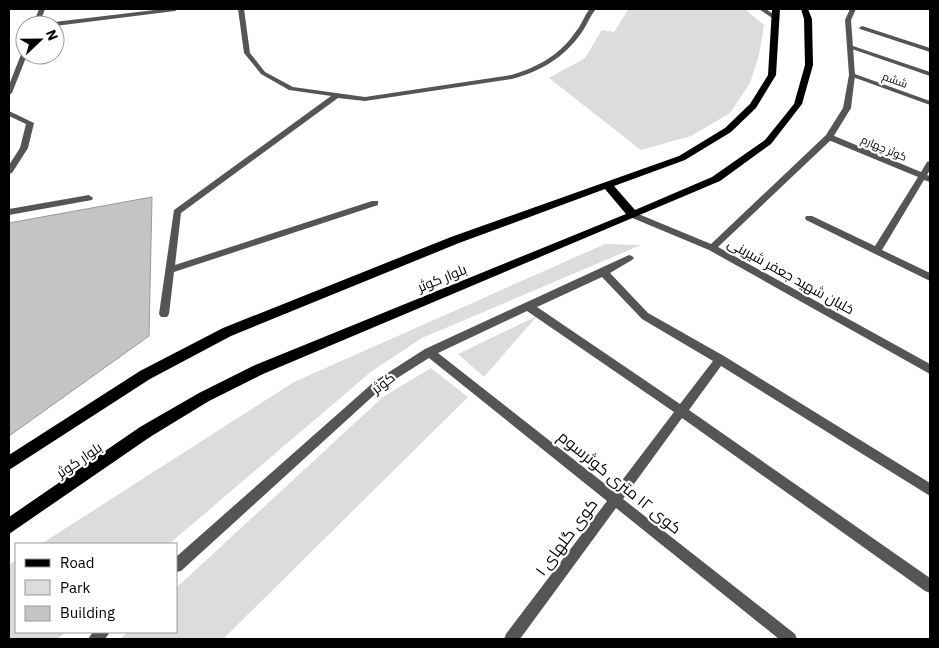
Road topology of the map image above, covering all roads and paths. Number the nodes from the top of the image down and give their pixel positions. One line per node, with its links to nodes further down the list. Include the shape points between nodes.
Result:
1 (175, 9): 8 (street)
2 (241, 9): 16 (street, via 247,53 264,72 291,89)
3 (593, 9): 16 (street, via 563,53 535,71 365,99)
4 (762, 9): 7 (street)
5 (805, 9): 27 (main road, بلوار کوثر, via 809,65 798,104 768,142 716,179)
6 (853, 9): 10 (street, via 848,20)
7 (777, 14): 23 (main road, via 772,75 753,106 728,130 682,158)
8 (65, 23)
9 (862, 28): 11 (street)
10 (851, 47): 13 (street); 14 (street)
11 (930, 50)
12 (20, 65): 15 (street)
13 (930, 74)
14 (852, 75): 17 (street, ششم); 19 (street, via 847,108)
15 (9, 93)
16 (336, 96): 32 (street, via 177,212)
17 (930, 103)
18 (9, 113): 21 (street, via 30,124 24,148)
19 (829, 137): 22 (street, کوثر چهارم); 29 (street)
20 (930, 164): 22 (street)
21 (9, 171)
22 (927, 178): 30 (street)
23 (608, 186): 27 (main road); 41 (main road, via 455,240 227,332 145,375)
24 (89, 198): 26 (street)
25 (375, 204): 32 (street)
26 (9, 212)
27 (634, 215): 29 (street, خلبان شهید جعفر شیرینی); 44 (main road, بلوار کوثر, via 258,370 204,397 146,432)
28 (809, 218): 30 (street)
29 (712, 248): 39 (street, خلبان شهید جعفر شیرینی)
30 (877, 251): 34 (street)
31 (629, 258): 33 (street, کوثر)
32 (170, 270): 36 (street)
33 (603, 272): 35 (street, کوثر); 38 (street, via 645,316)
34 (930, 277)
35 (529, 307): 37 (street, کوثر); 40 (street)
36 (164, 314)
37 (428, 352): 43 (street, کوی ۱۲ متری کوثرسوم); 45 (street, کوثر, via 379,384)
38 (720, 359): 40 (street, کوی گلهای ۱); 42 (street)
39 (930, 369)
40 (681, 411): 43 (street, کوی گلهای ۱); 46 (street)
41 (9, 463)
42 (930, 490)
43 (615, 499): 47 (street, کوی گلهای ۱); 48 (street, کوی ۱۲ متری کوثرسوم)
44 (9, 526)
45 (178, 564)
46 (930, 586)
47 (511, 639)
48 (790, 639)

